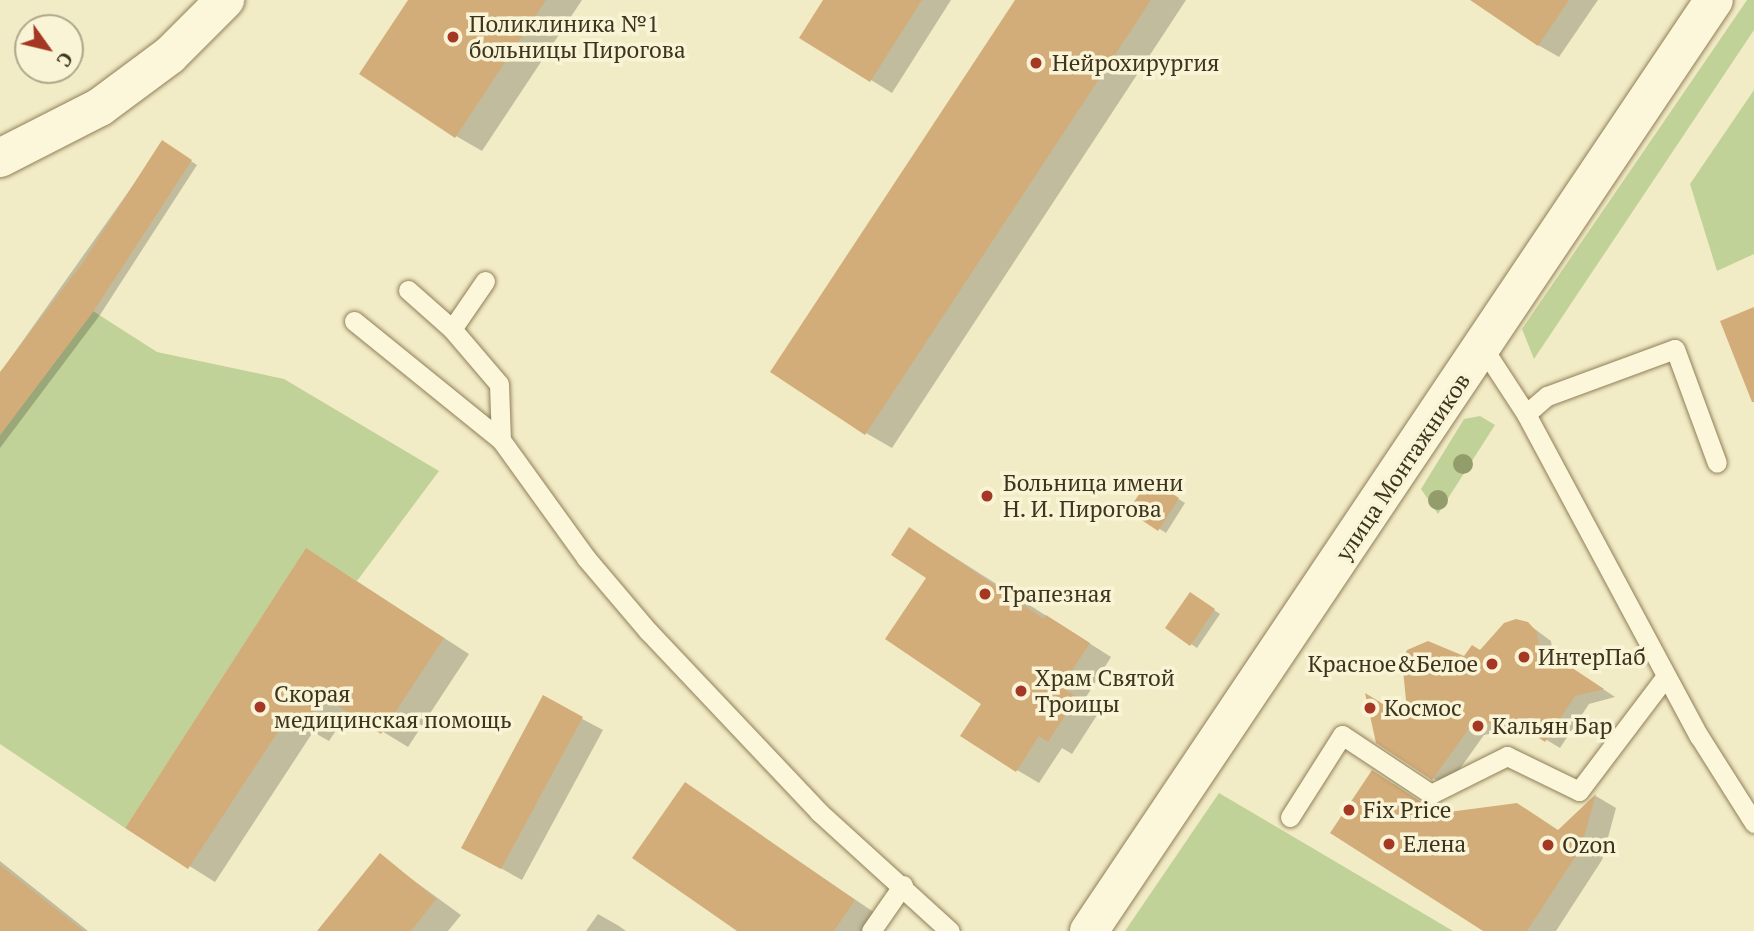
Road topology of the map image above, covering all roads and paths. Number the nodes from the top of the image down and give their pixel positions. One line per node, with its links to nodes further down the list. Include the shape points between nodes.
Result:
1 (225, 0): 3 (main road, via 170,55 100,107)
2 (1714, 0): 8 (main road, улица Монтажников)
3 (0, 158)
4 (485, 281): 7 (lane)
5 (408, 290): 7 (lane)
6 (354, 321): 10 (lane)
7 (452, 329): 10 (lane, via 499,384)
8 (1483, 348): 9 (lane); 18 (main road, улица Монтажников)
9 (1526, 415): 11 (lane, via 1547,397 1675,349); 12 (lane)
10 (501, 440): 15 (lane, via 586,558 648,631 819,812)
11 (1717, 463)
12 (1666, 676): 13 (lane, via 1578,790 1507,756 1431,794 1342,735); 14 (lane)
13 (1290, 817)
14 (1754, 823)
15 (903, 885): 16 (lane); 17 (lane)
16 (871, 931)
17 (950, 931)
18 (1089, 931)

